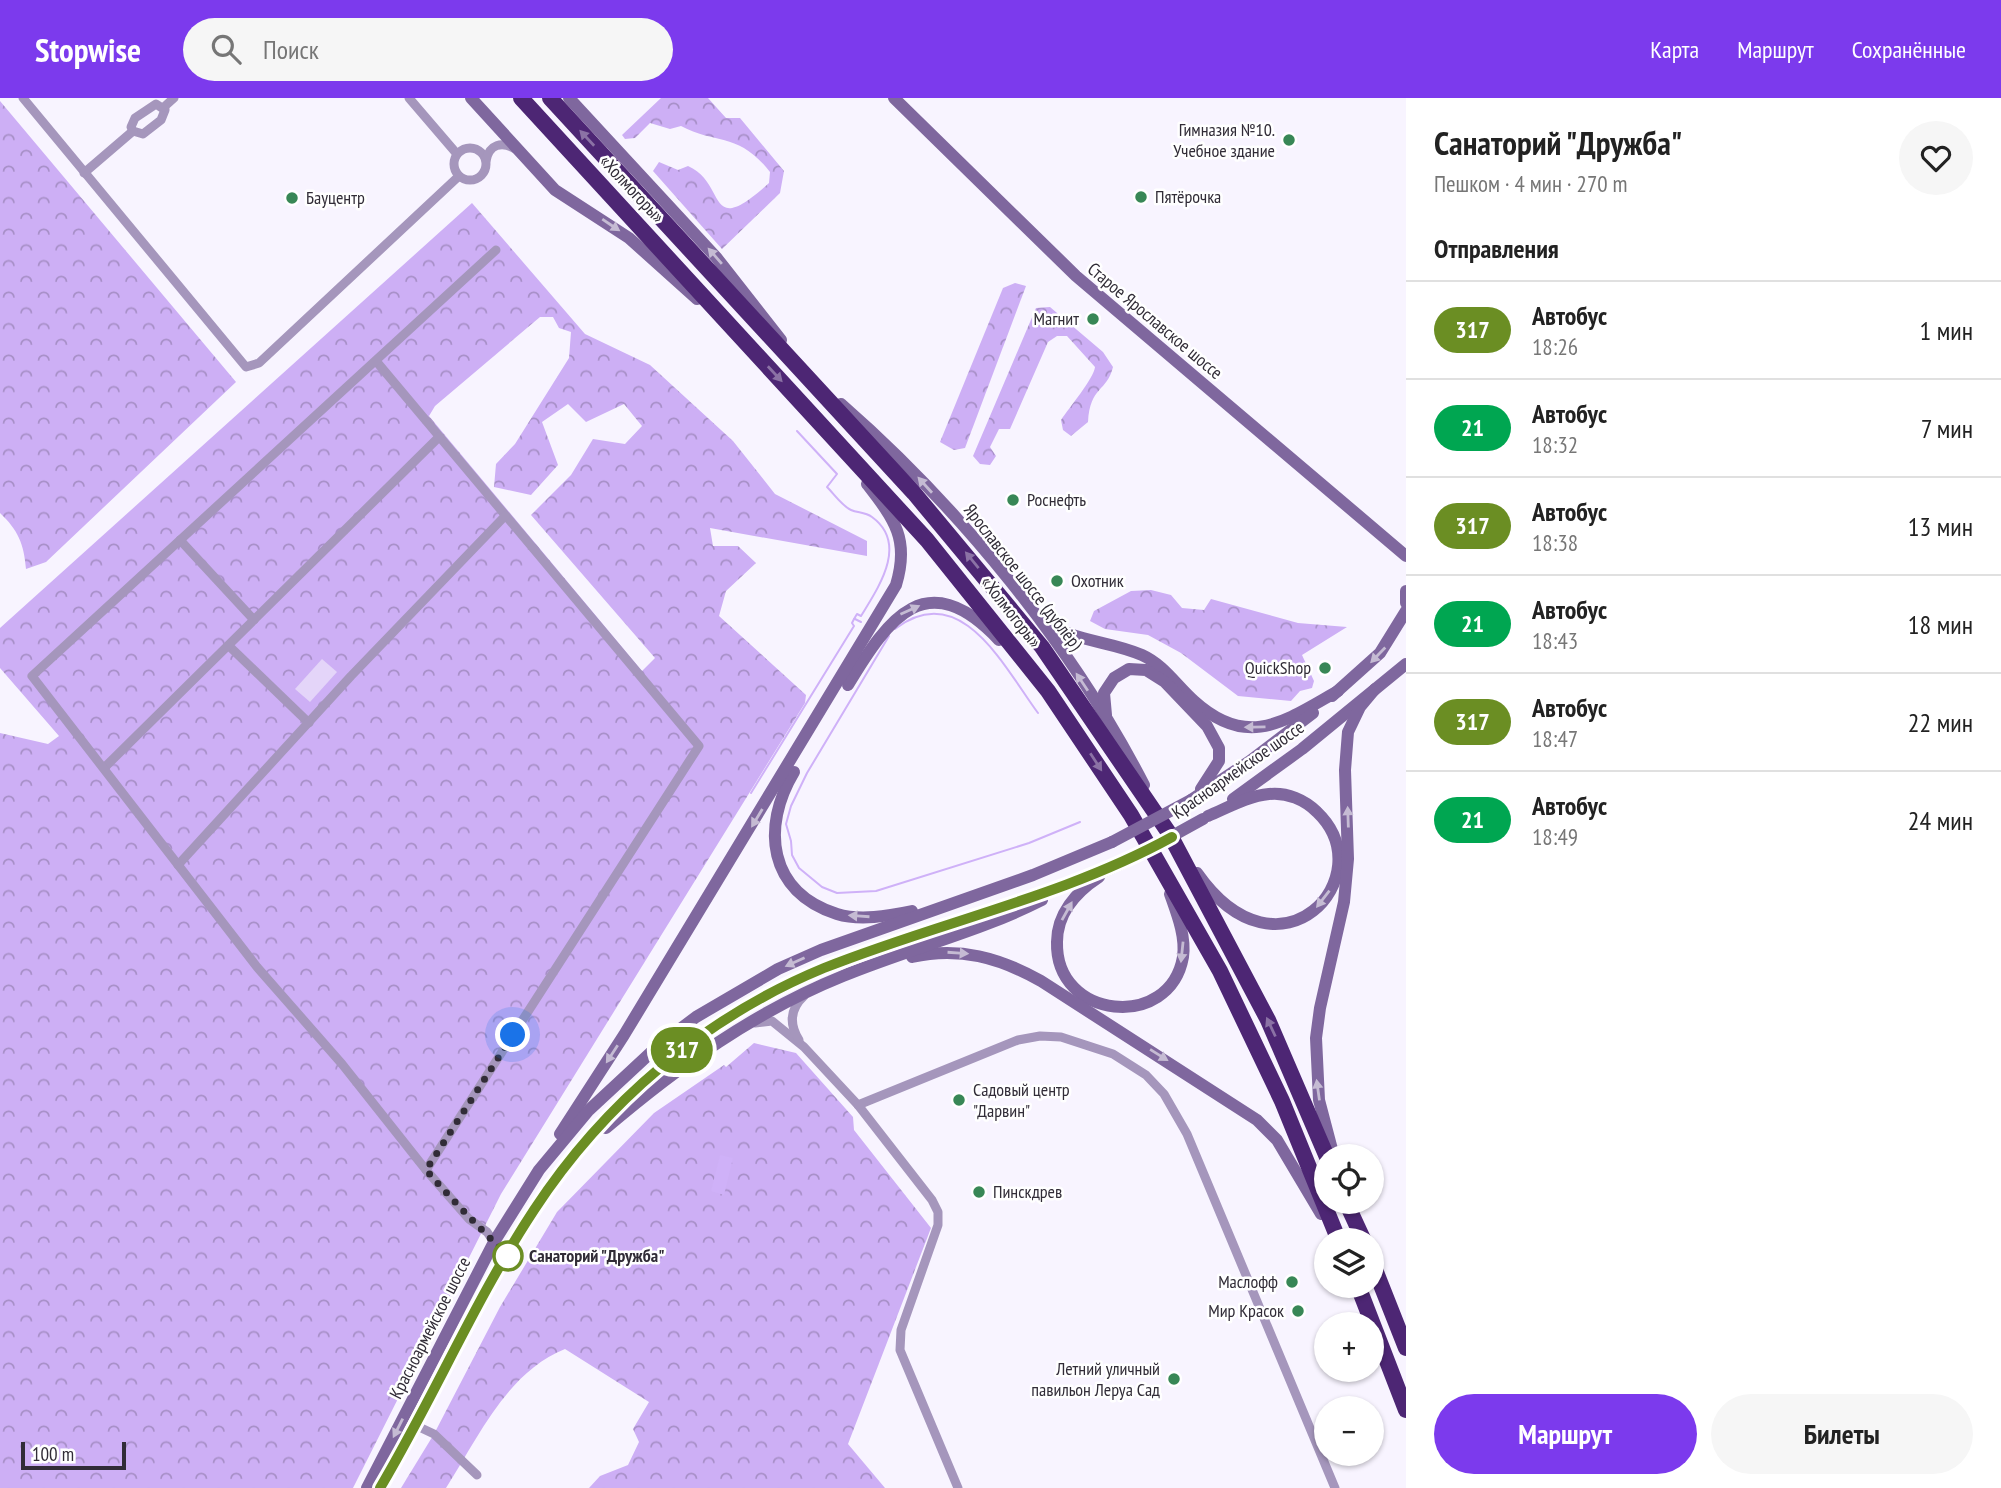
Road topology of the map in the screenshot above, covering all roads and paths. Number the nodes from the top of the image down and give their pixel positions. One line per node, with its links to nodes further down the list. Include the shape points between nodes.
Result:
1 (23, 98): 16 (street)
2 (174, 98): 9 (street)
3 (409, 98): 14 (street)
4 (471, 98): 10 (main road)
5 (521, 98): 19 (highway, «Холмогоры»)
6 (550, 98): 21 (highway, «Холмогоры», one-way to 6)
7 (569, 98): 21 (main road, one-way to 7, via 716,257)
8 (894, 98): 27 (main road, Старое Ярославское шоссе, via 1076,276)
9 (164, 107): 11 (street, via 150,106 133,122); 11 (street, via 161,120 147,132)
10 (493, 122): 12 (street, via 494,138 486,147); 13 (main road)
11 (133, 131): 16 (street)
12 (476, 149): 14 (street); 15 (street)
13 (517, 150): 15 (street, via 496,145); 19 (main road, one-way to 19, via 555,190 629,238)
14 (457, 155): 17 (street, via 454,166)
15 (486, 160): 17 (street, via 478,178)
16 (85, 173): 17 (street, via 242,364 253,367)
17 (459, 176)
18 (496, 250): 20 (street)
19 (729, 324): 23 (highway, «Холмогоры», one-way to 23)
20 (376, 361): 24 (street); 26 (street)
21 (802, 368): 22 (highway, «Холмогоры»)
22 (814, 381): 29 (main road, Ярославское шоссе (дублёр), one-way to 22, via 917,475); 43 (highway, «Холмогоры», one-way to 22, via 1042,647 958,542)
23 (822, 424): 36 (highway, «Холмогоры», via 928,540); 57 (main road, one-way to 57, via 896,525 902,554 896,585)
24 (439, 437): 25 (street); 32 (street)
25 (505, 516): 38 (street); 56 (street, via 699,746)
26 (180, 540): 32 (street); 40 (street, via 32,676)
27 (1406, 556)
28 (1406, 591): 30 (main road)
29 (1023, 601): 37 (main road, one-way to 29, via 1275,725 1260,729 1228,724 1193,701 1157,663 1129,650 1063,633); 39 (main road, Ярославское шоссе (дублёр), one-way to 29)
30 (1406, 603)
31 (1406, 611): 37 (main road, one-way to 37, via 1388,644)
32 (254, 620): 33 (street)
33 (229, 646): 38 (street); 40 (street)
34 (1406, 664): 35 (main road)
35 (1375, 690): 42 (main road, Красноармейское шоссе); 55 (main road, one-way to 35, via 1319,1100 1316,1038 1344,902 1348,732)
36 (1048, 691): 44 (highway, «Холмогоры», one-way to 44); 48 (main road, one-way to 36, via 870,917 838,914 819,906 793,884 779,861 774,837 778,803 869,650 882,631 909,609 939,603 971,614)
37 (1338, 691): 41 (main road, Красноармейское шоссе, via 1250,761)
38 (309, 723): 46 (street)
39 (1112, 728): 41 (main road, via 1103,701 1114,678 1139,669 1165,682 1207,726 1219,748 1216,770); 43 (main road, Ярославское шоссе (дублёр))
40 (105, 767): 46 (street)
41 (1191, 800): 48 (main road, Красноармейское шоссе, bridge, via 1112,842)
42 (1206, 817): 43 (main road, Ярославское шоссе (дублёр), one-way to 43, via 1269,794 1307,804 1325,819 1336,844 1339,861 1329,894 1304,918 1286,924 1255,923 1213,895); 45 (main road, Красноармейское шоссе, bridge)
43 (1167, 830): 54 (highway, «Холмогоры», one-way to 43, via 1268,1020)
44 (1148, 842): 45 (main road, one-way to 45, via 1179,917 1183,955 1179,970 1159,995 1127,1007 1092,1002 1077,992 1057,951 1057,933 1073,900); 60 (highway, «Холмогоры», via 1247,1027)
45 (1123, 863): 47 (main road, Красноармейское шоссе)
46 (178, 865): 56 (street)
47 (1090, 876): 49 (main road, via 1024,909); 58 (main road, Красноармейское шоссе, via 824,968 744,1008 640,1085)
48 (974, 897): 57 (main road, Красноармейское шоссе, one-way to 57, via 821,950 768,974 696,1017 617,1082)
49 (867, 967): 50 (main road); 59 (main road, one-way to 59, via 953,952 1011,964 1257,1120 1292,1161)
50 (818, 987): 51 (main road); 52 (street, via 793,1010 794,1031)
51 (742, 1026): 52 (street, via 772,1021); 58 (main road, via 637,1102)
52 (804, 1047): 53 (street)
53 (858, 1105): 70 (street, via 938,1212 938,1225 901,1330 900,1350); 71 (street, via 999,1046 1040,1035 1086,1043 1146,1075 1164,1094 1187,1134)
54 (1321, 1144)
55 (1331, 1144)
56 (426, 1170): 61 (street)
57 (539, 1170): 61 (main road, Красноармейское шоссе)
58 (558, 1175): 66 (main road, Красноармейское шоссе, via 490,1286)
59 (1331, 1228)
60 (1333, 1228)
61 (494, 1242): 68 (main road, Красноармейское шоссе, one-way to 68)
62 (1384, 1292): 64 (highway)
63 (1363, 1298): 65 (highway)
64 (1406, 1348)
65 (1406, 1410)
66 (417, 1426): 67 (street, via 434,1434); 69 (main road, Красноармейское шоссе)
67 (477, 1475)
68 (367, 1488)
69 (380, 1488)
70 (958, 1488)
71 (1335, 1488)

